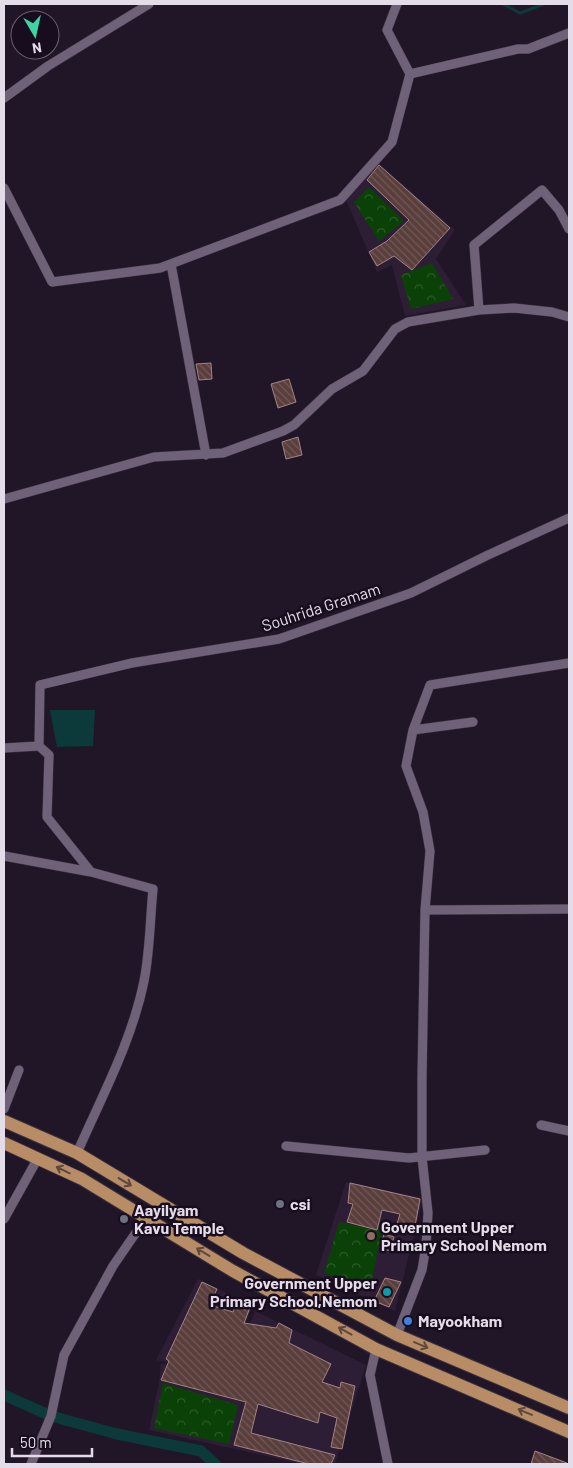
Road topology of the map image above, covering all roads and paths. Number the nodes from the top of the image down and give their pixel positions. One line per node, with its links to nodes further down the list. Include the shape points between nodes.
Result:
1 (148, 4): 5 (street, via 48,66)
2 (397, 4): 4 (street, via 387,30)
3 (569, 33): 4 (street, via 528,49)
4 (410, 74): 10 (street, via 392,142 340,200)
5 (4, 98)
6 (4, 188): 10 (street, via 52,282)
7 (569, 208): 8 (street)
8 (559, 210): 9 (street); 11 (street, via 542,190 474,245)
9 (569, 229)
10 (171, 264): 13 (street)
11 (479, 310): 12 (street, via 514,308); 13 (street, via 408,322 395,329 363,371 332,389 294,425 223,453)
12 (569, 317)
13 (206, 454): 14 (street, via 154,457)
14 (4, 499)
15 (569, 518): 19 (street, Souhrida Gramam, via 411,593 279,639 132,662 40,685)
16 (569, 663): 18 (street, via 430,685)
17 (473, 722): 18 (street)
18 (413, 730): 24 (street, via 406,766 423,812 430,851)
19 (39, 746): 20 (street); 22 (street, via 49,756 47,817)
20 (4, 748)
21 (4, 856): 22 (street)
22 (92, 872): 33 (street, via 153,889 144,980 137,1006)
23 (569, 909): 24 (street)
24 (425, 910): 34 (street)
25 (19, 1070): 26 (street)
26 (4, 1109)
27 (4, 1121): 33 (main road)
28 (541, 1125): 29 (street)
29 (569, 1131)
30 (4, 1143): 35 (main road)
31 (286, 1146): 34 (street)
32 (485, 1150): 34 (street)
33 (78, 1153): 38 (main road, one-way to 38, via 243,1253)
34 (422, 1157): 38 (street, via 428,1213 426,1246 422,1270)
35 (38, 1158): 36 (main road, one-way to 35, via 82,1179); 37 (street)
36 (146, 1218): 39 (main road, one-way to 36); 42 (street, via 113,1266 64,1355 51,1416)
37 (4, 1219)
38 (398, 1335): 40 (main road, one-way to 40)
39 (376, 1349): 41 (main road, one-way to 39); 43 (street, via 370,1375)
40 (569, 1408)
41 (569, 1432)
42 (31, 1464)
43 (388, 1464)

